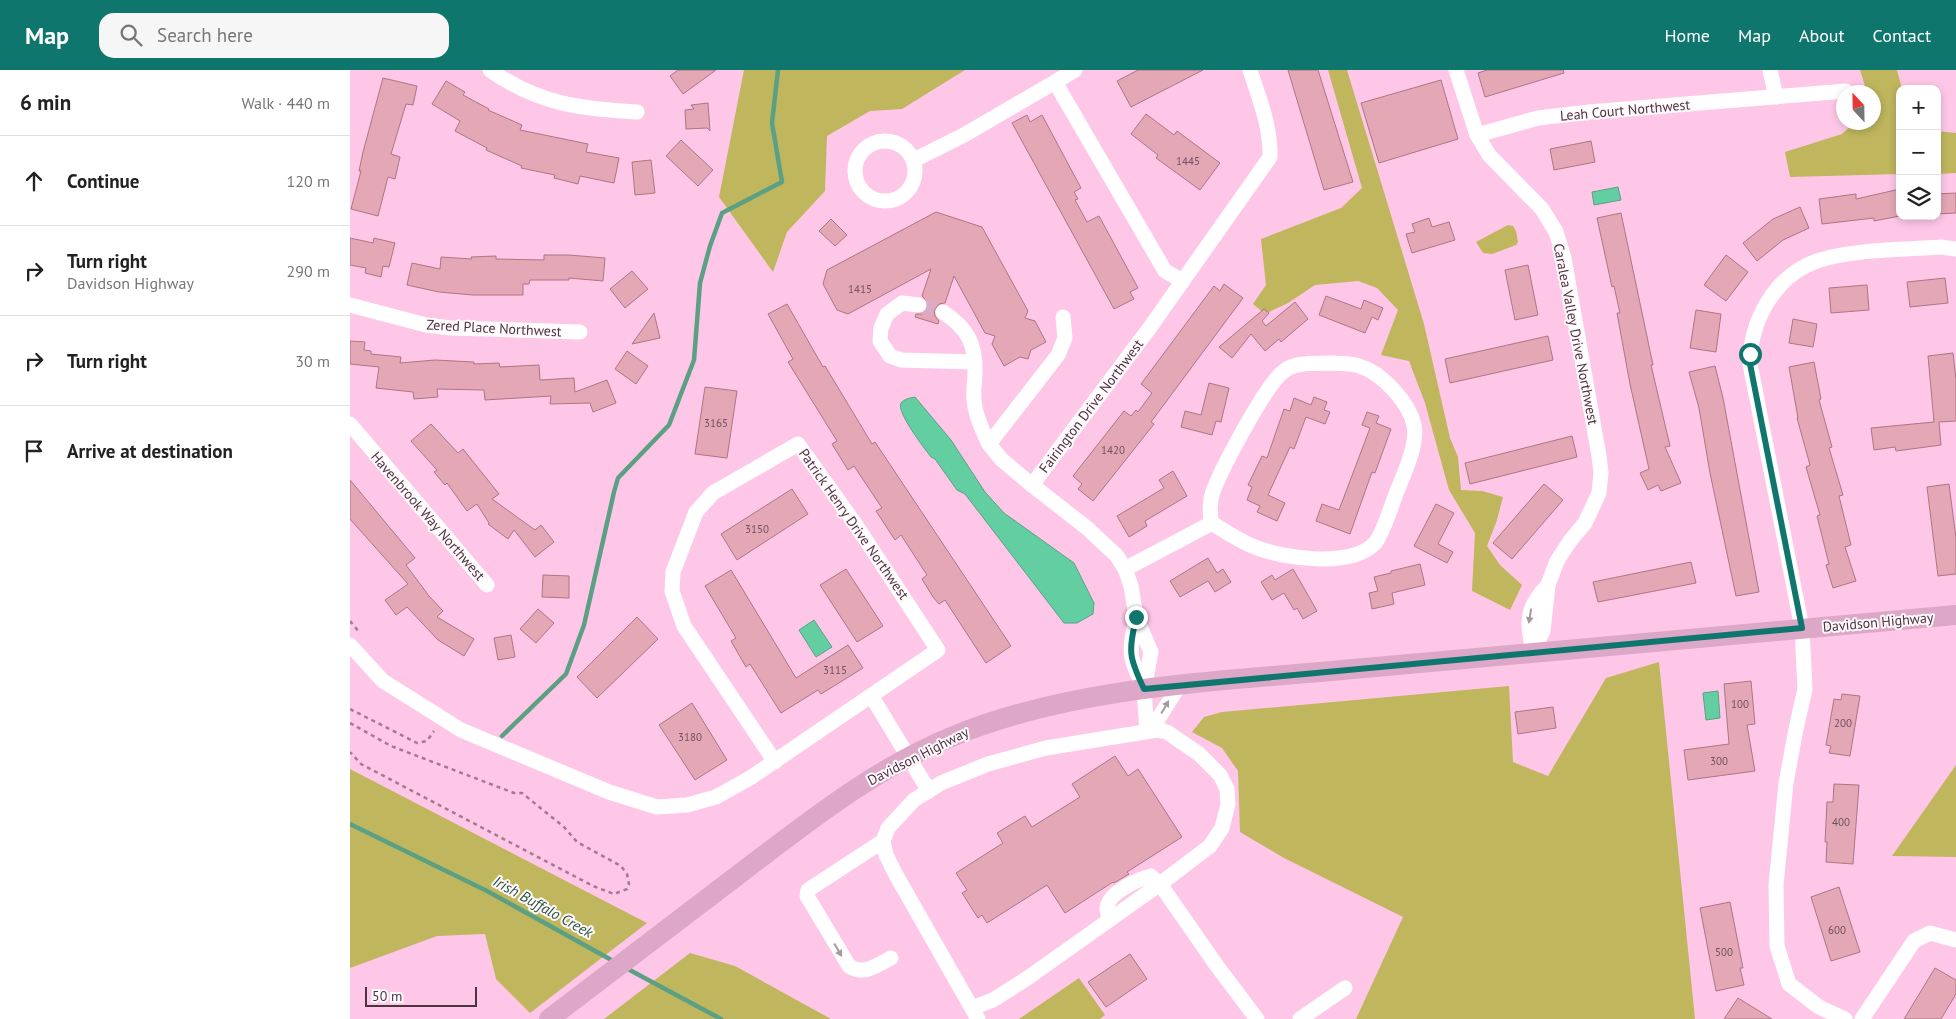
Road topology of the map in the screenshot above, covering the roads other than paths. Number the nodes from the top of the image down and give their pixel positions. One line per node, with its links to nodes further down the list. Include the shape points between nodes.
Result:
1 (490, 70): 9 (street, via 512,85 544,99 587,108)
2 (1075, 70): 6 (street)
3 (1250, 70): 13 (street, Fairington Drive Northwest, via 1265,118 1270,157)
4 (1456, 70): 10 (street, Caralea Valley Drive Northwest)
5 (1770, 70): 8 (street)
6 (1055, 82): 11 (street); 13 (street, via 1165,271)
7 (1836, 92): 8 (street, Leah Court Northwest)
8 (1776, 97): 10 (street, Leah Court Northwest, via 1538,118)
9 (637, 112)
10 (1477, 135): 29 (street, Caralea Valley Drive Northwest, via 1489,155 1542,209 1556,232 1564,258 1601,473 1599,493 1585,523 1557,561 1548,586 1532,605 1528,628)
11 (914, 160): 11 (street, via 906,148 892,141 876,142 862,151 855,165 856,181 864,194 879,202 894,201 908,192 916,178)
12 (1956, 249): 27 (street, via 1941,247 1850,254 1820,260 1789,277 1772,295 1758,318 1750,364)
13 (1183, 281): 22 (street, Fairington Drive Northwest)
14 (350, 305): 18 (street, Zered Place Northwest, via 401,320 451,328)
15 (919, 306): 19 (street, via 902,303 887,314 880,341 890,356 901,360)
16 (943, 312): 19 (street, via 958,322 970,338)
17 (1064, 317): 21 (street, via 1065,338 1058,354)
18 (580, 332)
19 (976, 362): 21 (street, via 974,400)
20 (350, 424): 25 (street, Havenbrook Way Northwest)
21 (988, 444): 22 (street)
22 (1032, 485): 24 (street, Fairington Drive Northwest, via 1087,528 1117,556)
23 (1212, 523): 23 (street, via 1209,509 1214,490 1272,383 1285,370 1307,364 1359,366 1379,376 1400,396 1414,425 1410,456 1376,543 1360,554 1331,560 1279,554 1241,541); 24 (street)
24 (1125, 569): 31 (street, Fairington Drive Northwest, via 1136,617 1151,652)
25 (487, 585)
26 (1956, 615): 27 (main road, Davidson Highway)
27 (1802, 628): 29 (main road, Davidson Highway); 46 (street, via 1805,689 1786,783 1776,885 1777,946 1789,984 1819,1007)
28 (350, 645): 35 (street, via 383,681 461,730 609,792 657,807 687,805 716,796)
29 (1533, 652): 30 (main road, Davidson Highway)
30 (1179, 686): 31 (main road, Davidson Highway); 33 (street, one-way to 30)
31 (1144, 689): 33 (street, Fairington Drive Northwest); 34 (main road, Davidson Highway, via 1070,700 1009,715)
32 (872, 697): 34 (street); 35 (street, Patrick Henry Drive Northwest); 35 (street, Patrick Henry Drive Northwest, via 938,650 798,444 713,493 696,512 673,572 672,591 684,626)
33 (1152, 730): 36 (street, via 1046,748 998,761 941,783); 38 (street, via 1168,732 1199,754 1220,775 1227,789 1228,804 1222,828 1210,846)
34 (910, 757): 36 (street); 43 (main road, Davidson Highway, via 835,801)
35 (775, 762)
36 (929, 791): 37 (street, via 914,800 888,828)
37 (883, 841): 40 (street, one-way to 40, via 808,890 807,896 849,966 860,971); 42 (street, via 896,875)
38 (1160, 884): 42 (street); 44 (street)
39 (1956, 940): 47 (street, via 1930,932 1914,940)
40 (891, 958)
41 (1345, 988): 45 (street)
42 (975, 1014)
43 (549, 1019)
44 (1257, 1019)
45 (1300, 1019)
46 (1845, 1019)
47 (1862, 1019)

